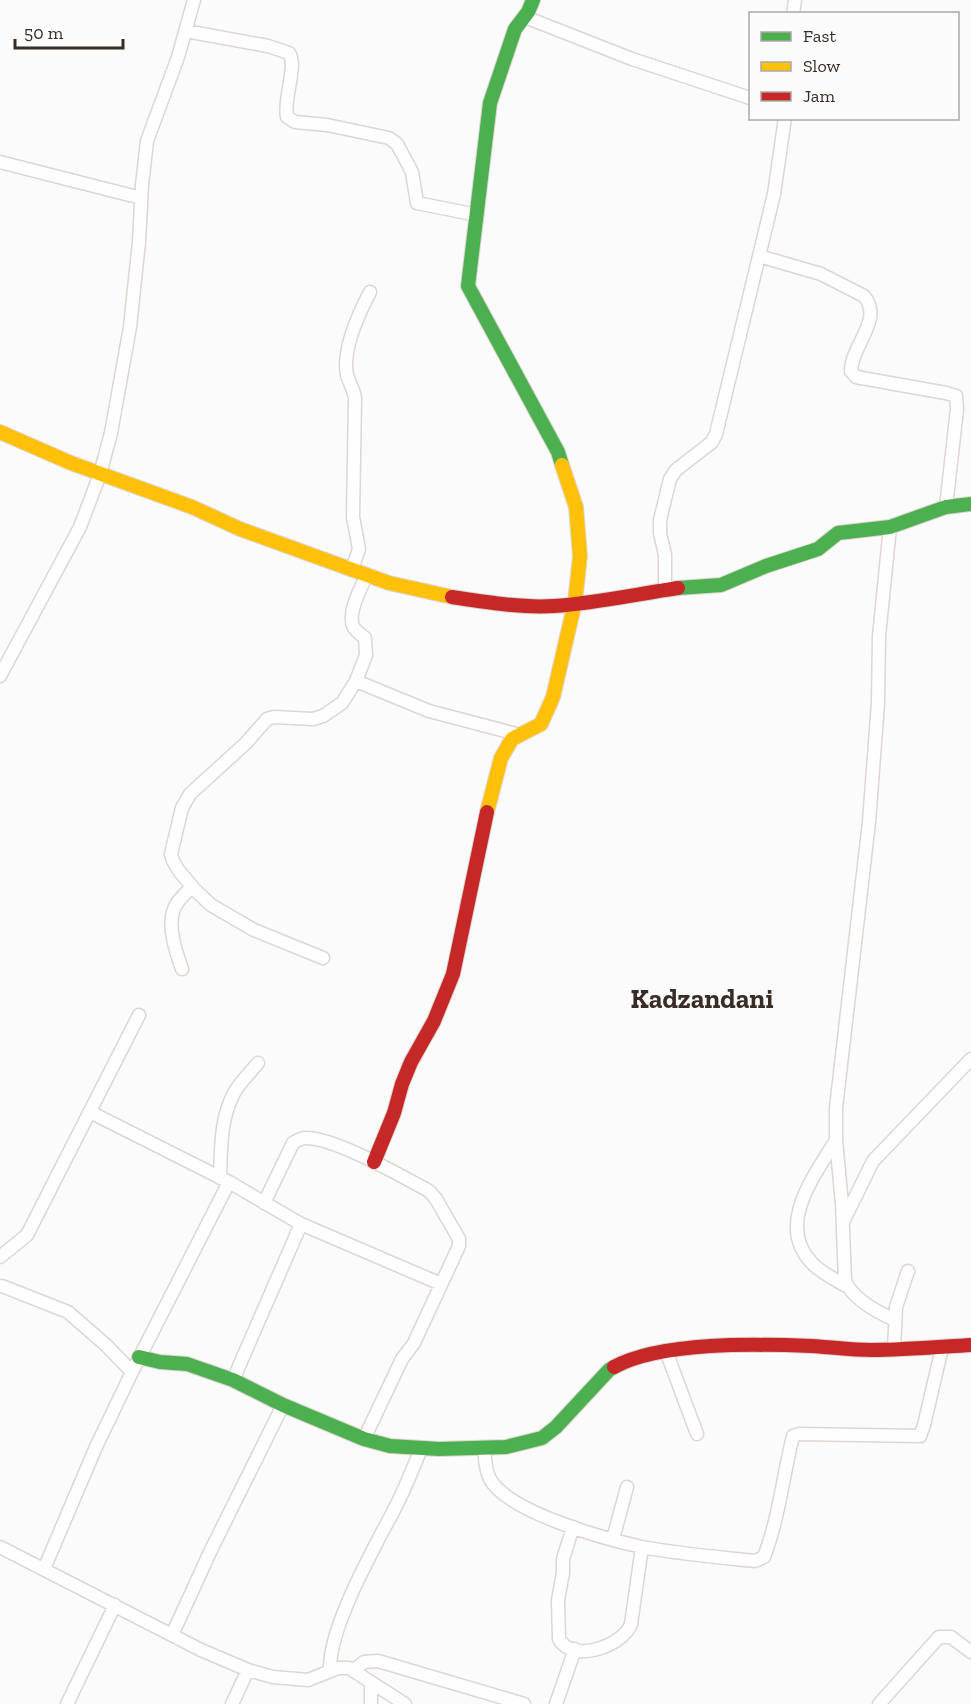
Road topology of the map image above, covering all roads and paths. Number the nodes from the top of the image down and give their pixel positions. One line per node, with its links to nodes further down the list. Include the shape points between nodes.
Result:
1 (194, 0): 4 (street)
2 (533, 0): 3 (street)
3 (525, 17): 5 (street, via 643,63); 9 (street, via 515,29 490,103)
4 (186, 31): 8 (street, via 147,141); 9 (street, via 289,53 293,60 286,112 290,120 389,138 397,144 412,172 417,203)
5 (749, 98)
6 (785, 120): 10 (street, via 774,194)
7 (0, 162): 8 (street)
8 (141, 198): 13 (street, via 122,382)
9 (477, 215): 20 (street, via 468,286 564,468 579,529)
10 (759, 256): 15 (street, via 821,274 864,296 870,320 851,361 856,377 956,396); 19 (street, via 717,434 670,479 660,520)
11 (370, 291): 17 (street, via 352,337 347,370 355,398 353,523 359,549)
12 (0, 432): 13 (street)
13 (99, 474): 17 (street); 21 (street, via 80,526)
14 (971, 504): 15 (street)
15 (946, 507): 16 (street)
16 (891, 527): 19 (street, via 838,533 818,549 726,584); 31 (street, via 879,636 868,822 836,1107)
17 (352, 569): 18 (street)
18 (367, 574): 20 (street, via 411,589 486,602 540,606); 22 (street, via 357,594 352,619 353,627 365,638 367,646)
19 (666, 590): 20 (street)
20 (575, 602): 23 (street, via 546,716 541,724)
21 (0, 676)
22 (356, 681): 23 (street, via 429,711); 24 (street, via 342,703 319,717 267,719 190,794 182,808 171,854)
23 (520, 735): 32 (street, via 512,739 501,758 453,974 402,1084)
24 (192, 887): 25 (street, via 211,905 254,930); 26 (street, via 173,912 173,944)
25 (322, 958)
26 (182, 969)
27 (139, 1014): 30 (street)
28 (971, 1059): 35 (street, via 873,1161)
29 (258, 1063): 33 (street, via 235,1091 228,1108 222,1135)
30 (90, 1112): 33 (street); 37 (street, via 27,1235)
31 (836, 1140): 35 (street); 41 (street, via 806,1193 796,1224 803,1249 812,1263)
32 (374, 1162): 34 (street, via 344,1148 300,1138 286,1155); 40 (street, via 429,1191 459,1239)
33 (225, 1180): 34 (street); 47 (street)
34 (264, 1203): 36 (street)
35 (842, 1223): 41 (street)
36 (301, 1224): 40 (street); 49 (street)
37 (0, 1257)
38 (908, 1271): 42 (street)
39 (1, 1284): 48 (street, via 68,1312)
40 (441, 1284): 52 (street)
41 (848, 1287): 42 (street, via 875,1310)
42 (895, 1320): 45 (street)
43 (971, 1345): 44 (street)
44 (942, 1348): 45 (street); 59 (street, via 920,1436 793,1436 782,1493 762,1559)
45 (894, 1349): 46 (street, via 709,1347)
46 (666, 1351): 51 (street); 53 (street, via 644,1355 609,1370 542,1438)
47 (139, 1357): 48 (street); 49 (street, via 187,1364)
48 (132, 1372): 60 (street)
49 (233, 1380): 50 (street)
50 (283, 1405): 52 (street); 62 (street)
51 (697, 1434)
52 (364, 1439): 54 (street)
53 (484, 1448): 54 (street); 56 (street, via 489,1479 500,1492 525,1508)
54 (421, 1449): 66 (street, via 346,1609 333,1644)
55 (627, 1487): 57 (street)
56 (573, 1527): 57 (street); 63 (street, via 563,1559 558,1620 561,1643)
57 (613, 1539): 59 (street)
58 (0, 1547): 60 (street)
59 (642, 1547): 63 (street, via 628,1630 622,1638 598,1650)
60 (44, 1569): 61 (street)
61 (115, 1605): 62 (street); 69 (street)
62 (172, 1635): 65 (street)
63 (575, 1649): 74 (street)
64 (971, 1652): 75 (street, via 951,1637 939,1637)
65 (248, 1670): 66 (street, via 293,1680 308,1680); 70 (street)
66 (330, 1671): 67 (street, via 343,1667)
67 (354, 1671): 68 (street); 73 (street, via 364,1662 378,1661)
68 (371, 1682): 71 (street); 72 (street)
69 (67, 1704)
70 (232, 1704)
71 (371, 1704)
72 (405, 1704)
73 (524, 1704)
74 (556, 1704)
75 (879, 1704)

